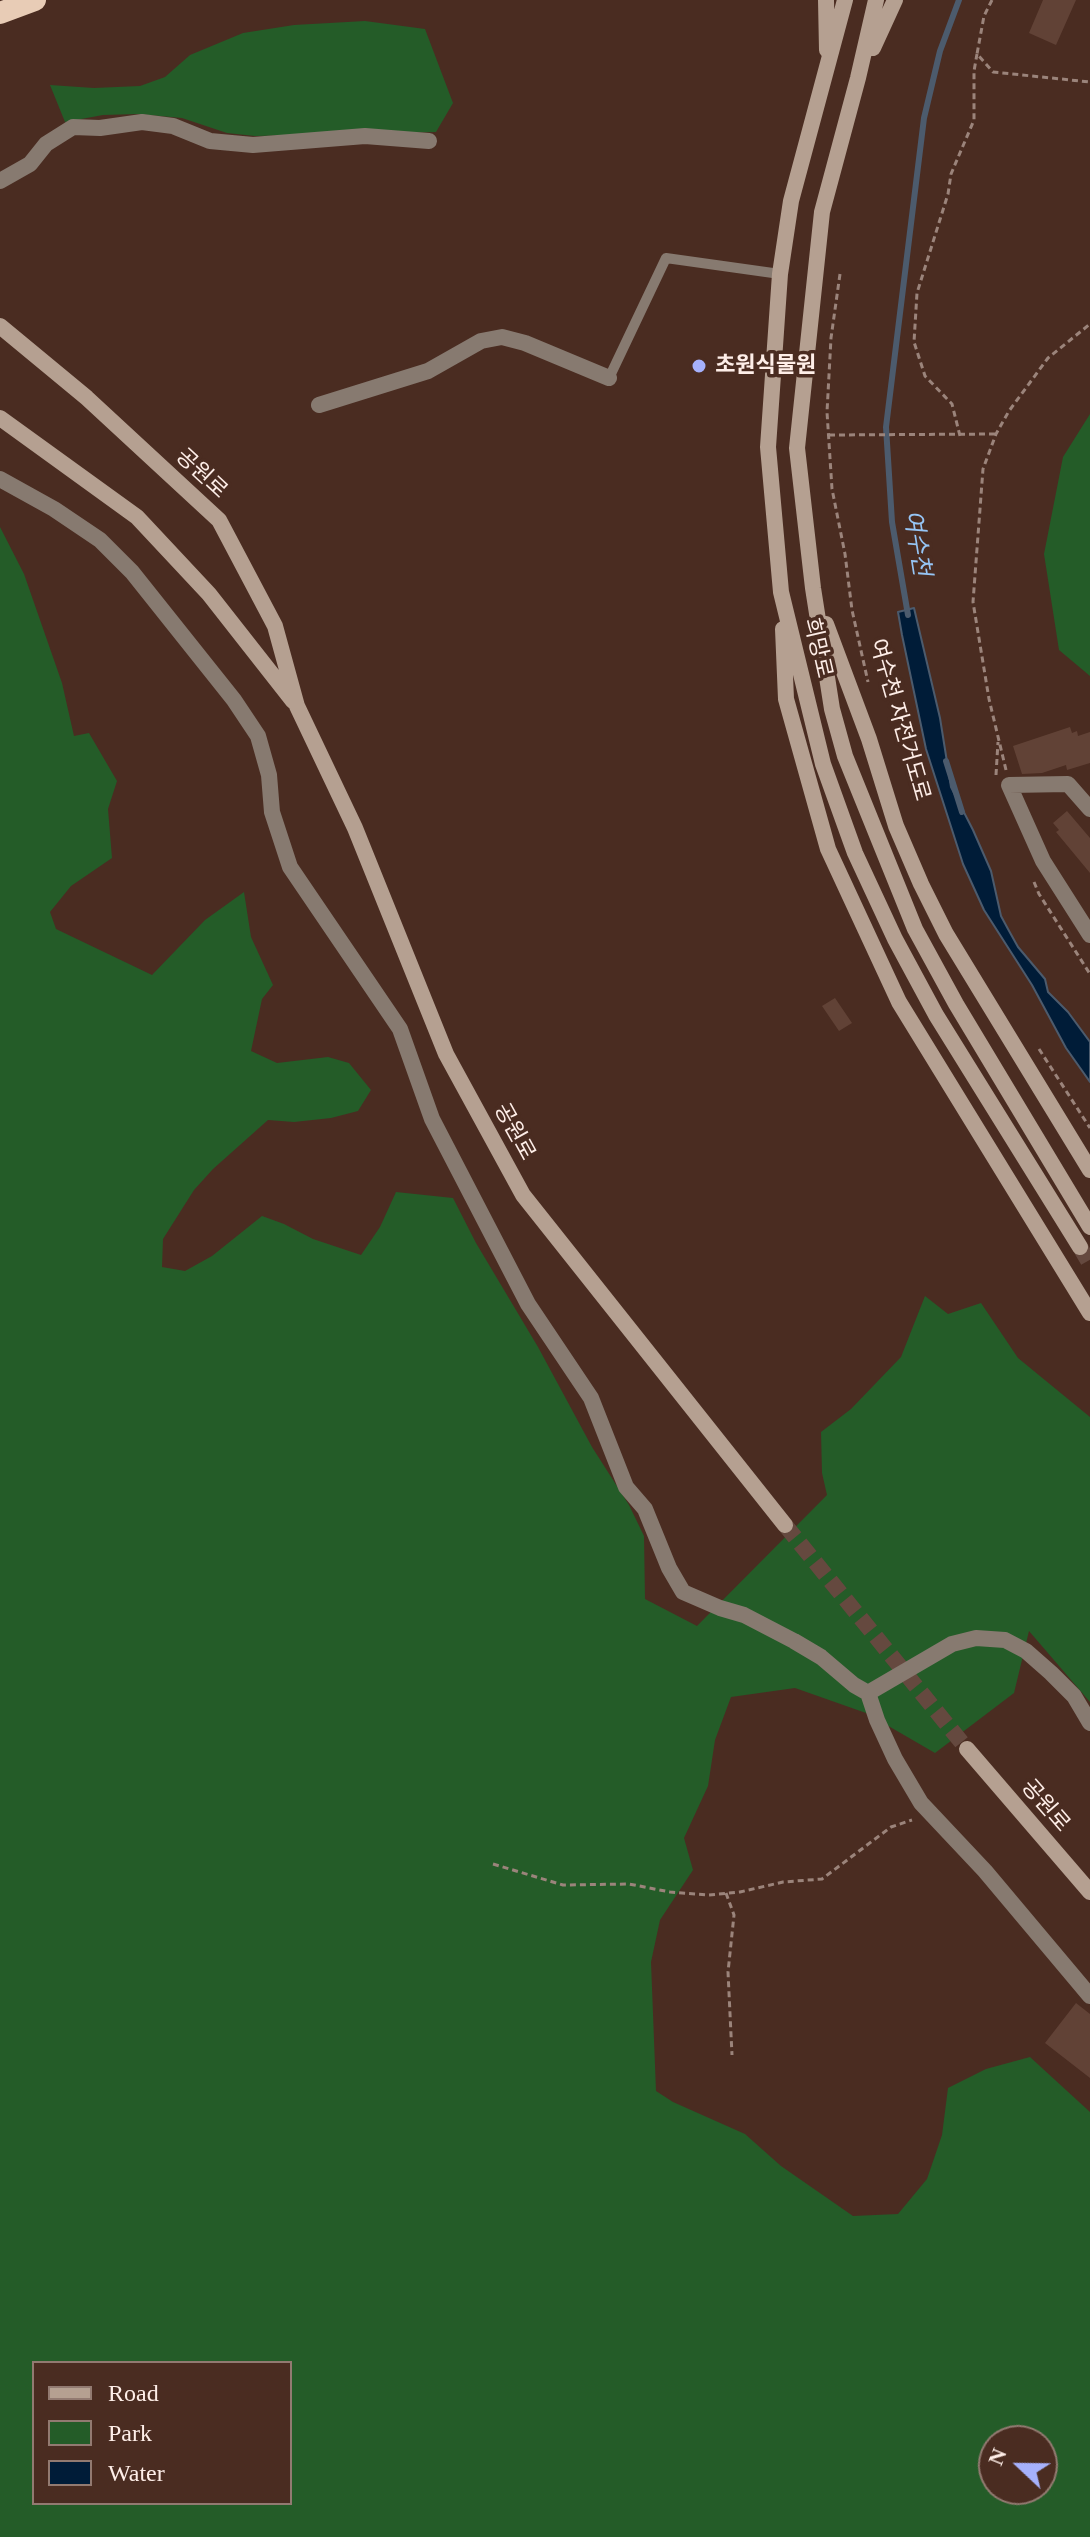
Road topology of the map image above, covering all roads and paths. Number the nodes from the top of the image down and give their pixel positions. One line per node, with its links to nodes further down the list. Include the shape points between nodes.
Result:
1 (33, 0): 7 (highway)
2 (826, 0): 9 (main road)
3 (845, 0): 9 (main road, 희망로)
4 (876, 0): 10 (main road, 희망로)
5 (895, 0): 10 (main road)
6 (992, 0): 8 (path)
7 (0, 11)
8 (977, 54): 11 (path, via 993,72); 23 (path, via 974,120 951,174 917,293 914,342 925,376 952,404)
9 (828, 69): 14 (main road, 희망로, via 791,201)
10 (858, 78): 25 (main road, 희망로, via 822,212 797,448)
11 (1090, 82)
12 (429, 141): 13 (street, via 365,136 253,145 210,141 173,126 142,122 73,127 46,144 30,164)
13 (0, 181)
14 (780, 274): 18 (lane, via 666,258); 26 (main road, 희망로, via 768,447)
15 (840, 274): 22 (path, 여수천 자전거도로, via 831,338)
16 (1090, 324): 21 (path, via 1048,358)
17 (0, 326): 28 (main road, 공원로, via 219,520 275,626)
18 (609, 378): 19 (street, via 502,337 481,341 428,371)
19 (319, 405)
20 (0, 418): 28 (main road, 공원로, via 137,517 209,594)
21 (996, 434): 23 (path); 29 (path, via 983,469 973,602)
22 (829, 435): 23 (path); 27 (path, 여수천 자전거도로, via 832,489)
23 (960, 436)
24 (0, 479): 41 (street, via 100,540 132,572 258,736 272,812 290,867 400,1029 432,1119 528,1304 591,1398 626,1487 645,1509 683,1592 794,1641)
25 (813, 588): 34 (main road, via 921,884); 35 (main road, 희망로, via 845,756 915,929)
26 (781, 592): 36 (main road, 희망로, via 823,764 855,853 936,1015); 37 (main road, via 786,699 828,849 899,1002)
27 (870, 688)
28 (297, 706): 40 (main road, 공원로, via 355,828 446,1054 523,1195)
29 (1009, 785): 30 (street, via 1068,784); 31 (street, via 1043,861)
30 (1090, 809)
31 (1090, 935)
32 (1038, 1048): 33 (path)
33 (1090, 1128)
34 (1090, 1170)
35 (1090, 1227)
36 (1080, 1247)
37 (1072, 1282): 38 (main road); 39 (main road)
38 (1090, 1289)
39 (1090, 1313)
40 (785, 1525)
41 (868, 1693): 42 (street, via 952,1644 976,1638 1005,1640 1051,1673); 44 (street, via 895,1759)
42 (1090, 1723)
43 (967, 1749): 46 (main road, 공원로)
44 (930, 1814): 47 (path, via 891,1827 822,1879); 48 (street)
45 (493, 1864): 47 (path, via 563,1885 629,1884 670,1892)
46 (1090, 1892)
47 (726, 1893): 49 (path, via 734,1915 728,1972)
48 (1090, 1996)
49 (732, 2055)

